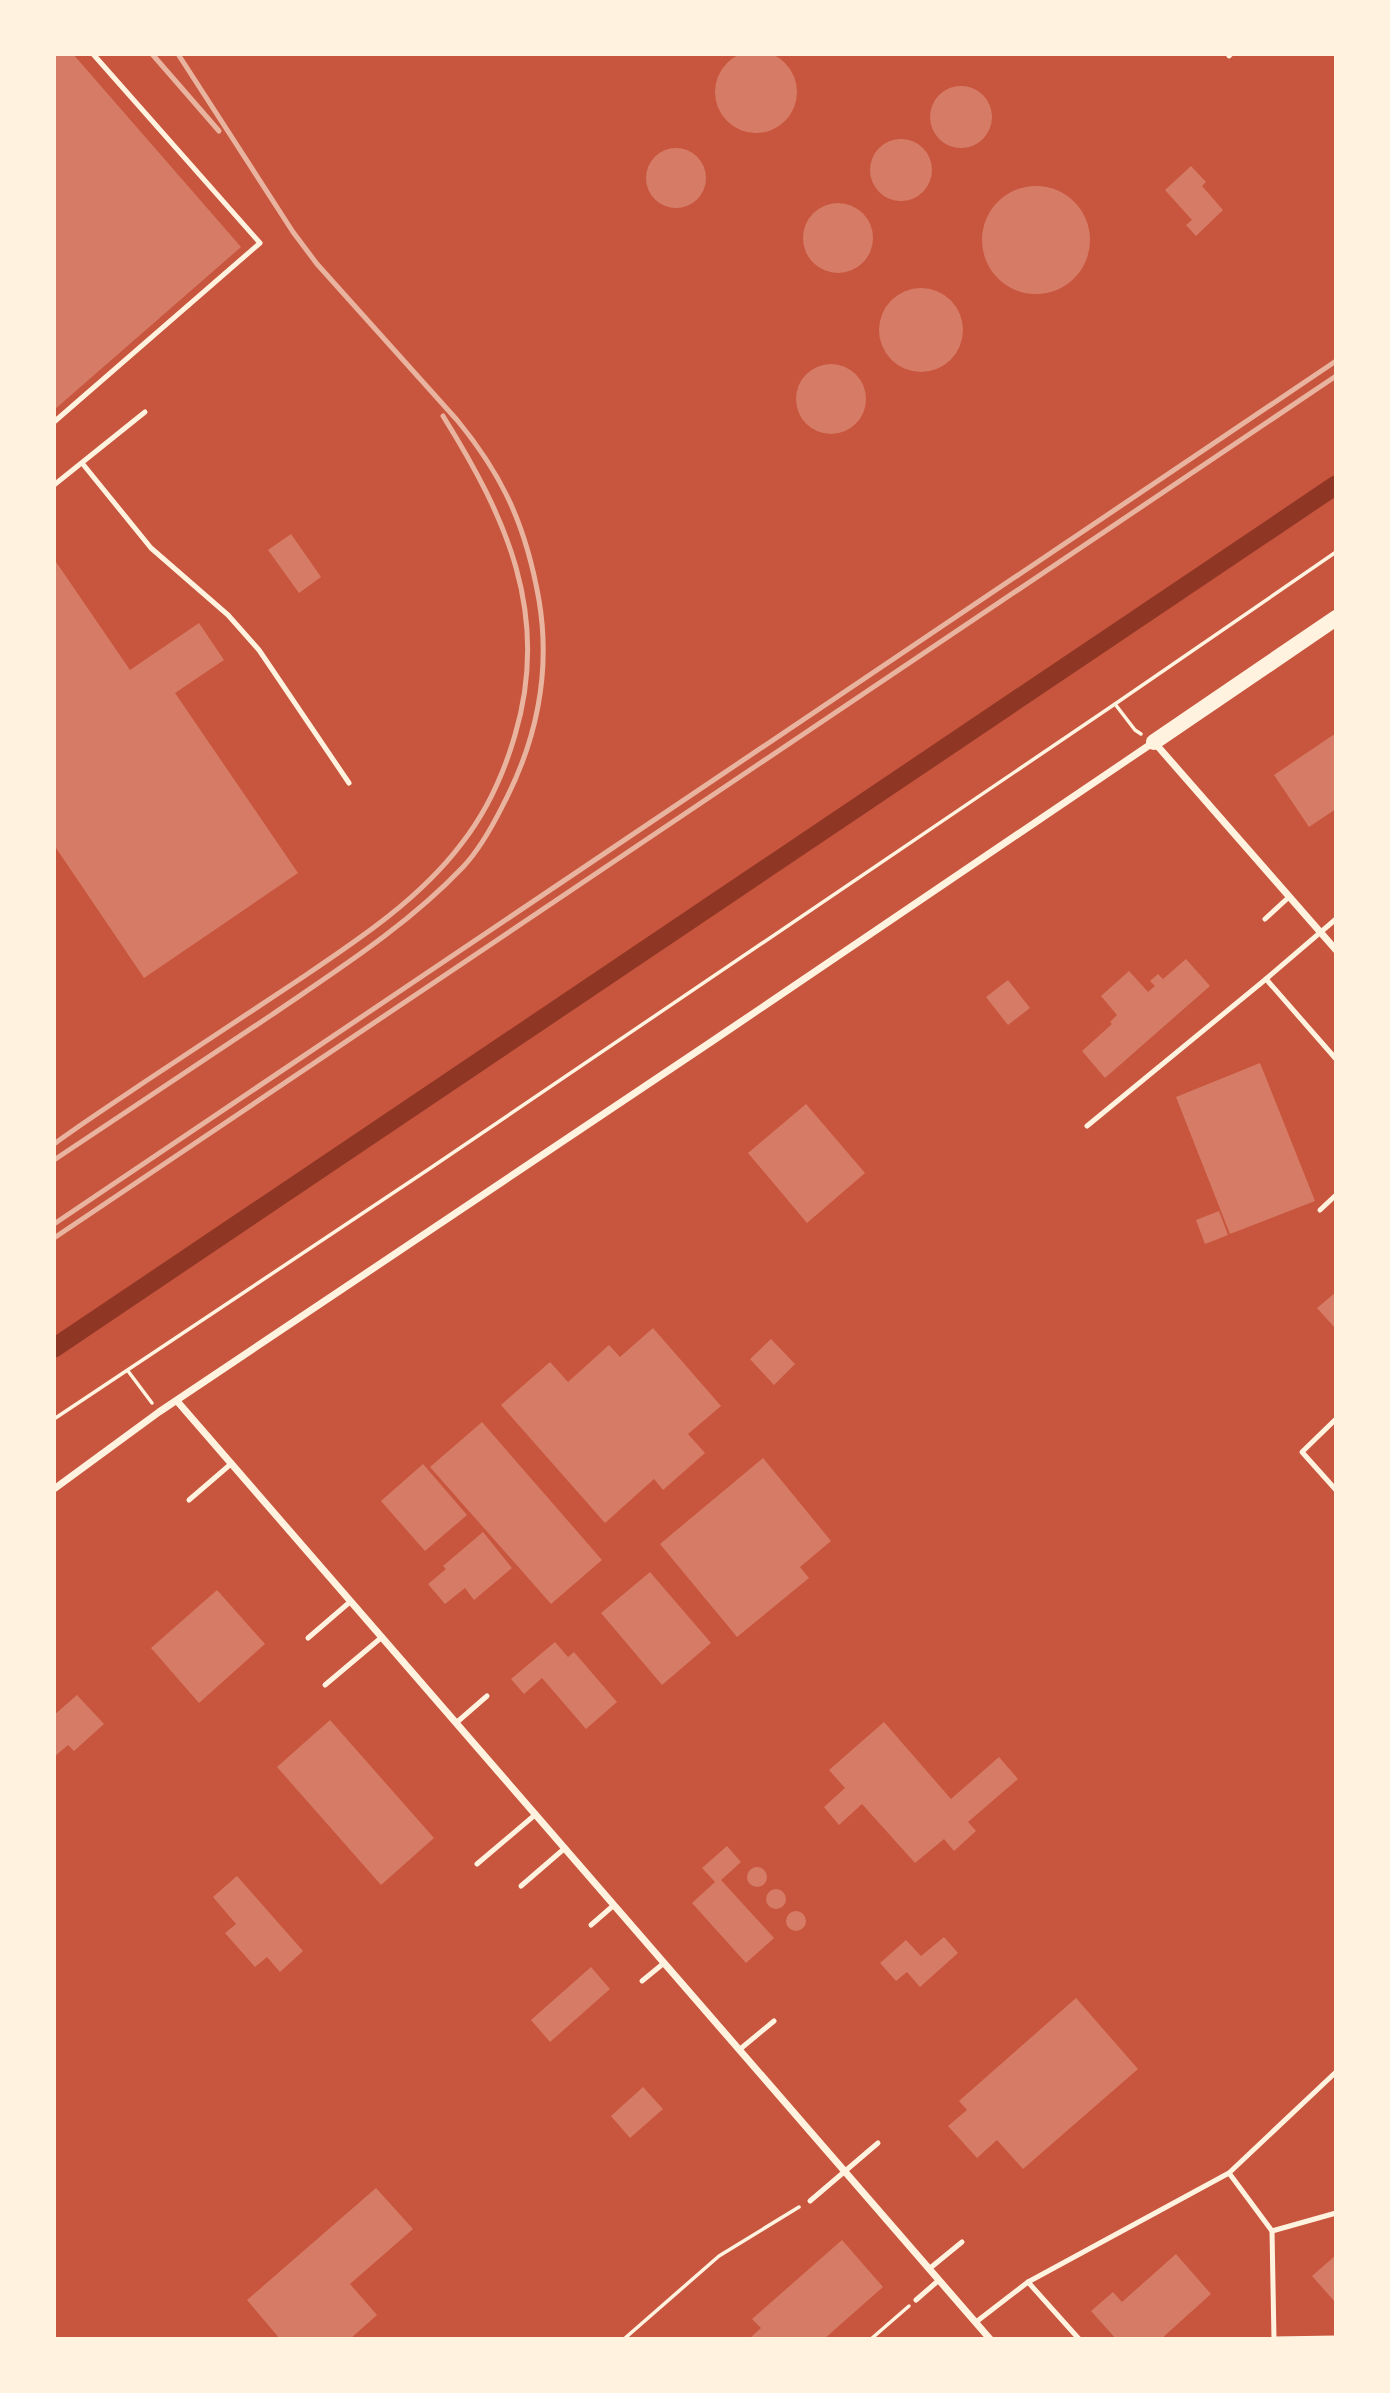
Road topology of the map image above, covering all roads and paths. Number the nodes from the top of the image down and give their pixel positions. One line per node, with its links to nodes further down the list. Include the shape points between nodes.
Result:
1 (93, 54): 3 (lane, via 260,243)
2 (145, 412): 4 (lane)
3 (54, 422)
4 (82, 463): 5 (lane); 10 (lane, via 151,548 228,615 260,650)
5 (54, 485)
6 (1336, 552): 8 (path)
7 (1336, 618): 9 (main road)
8 (1115, 704): 9 (path, via 1135,730); 21 (path)
9 (1154, 741): 11 (street); 22 (street)
10 (349, 783)
11 (1289, 897): 12 (lane); 14 (street)
12 (1265, 919)
13 (1336, 919): 14 (lane)
14 (1320, 932): 15 (street); 16 (lane)
15 (1336, 950)
16 (1266, 979): 17 (lane); 18 (lane)
17 (1336, 1059)
18 (1087, 1126)
19 (1336, 1195): 20 (lane)
20 (1320, 1210)
21 (128, 1371): 23 (path); 24 (path)
22 (177, 1401): 23 (street); 26 (street)
23 (159, 1412): 27 (street)
24 (54, 1419)
25 (1336, 1419): 28 (lane, via 1302,1452)
26 (232, 1464): 29 (lane); 30 (street)
27 (54, 1489)
28 (1336, 1490)
29 (189, 1500)
30 (351, 1601): 31 (street); 32 (lane)
31 (382, 1637): 33 (lane); 35 (street)
32 (308, 1638)
33 (325, 1685)
34 (487, 1696): 35 (lane)
35 (456, 1723): 36 (street)
36 (536, 1814): 37 (street); 38 (lane)
37 (565, 1848): 39 (lane); 40 (street)
38 (477, 1864)
39 (521, 1886)
40 (614, 1905): 41 (lane); 42 (street)
41 (591, 1925)
42 (664, 1963): 43 (lane); 45 (street)
43 (642, 1981)
44 (774, 2021): 45 (lane)
45 (740, 2050): 48 (street)
46 (1336, 2072): 49 (lane)
47 (878, 2143): 48 (lane)
48 (845, 2171): 50 (lane); 54 (street)
49 (1229, 2173): 52 (lane); 56 (lane)
50 (810, 2201): 60 (path, via 719,2256)
51 (1336, 2213): 52 (lane)
52 (1272, 2231): 59 (lane, via 1274,2339)
53 (962, 2242): 54 (lane)
54 (929, 2269): 55 (street)
55 (939, 2280): 57 (lane); 58 (street)
56 (1028, 2282): 58 (lane); 63 (lane)
57 (916, 2300): 61 (path)
58 (975, 2322): 62 (street)
59 (1336, 2338)
60 (624, 2339)
61 (871, 2339)
62 (990, 2339)
63 (1079, 2339)

